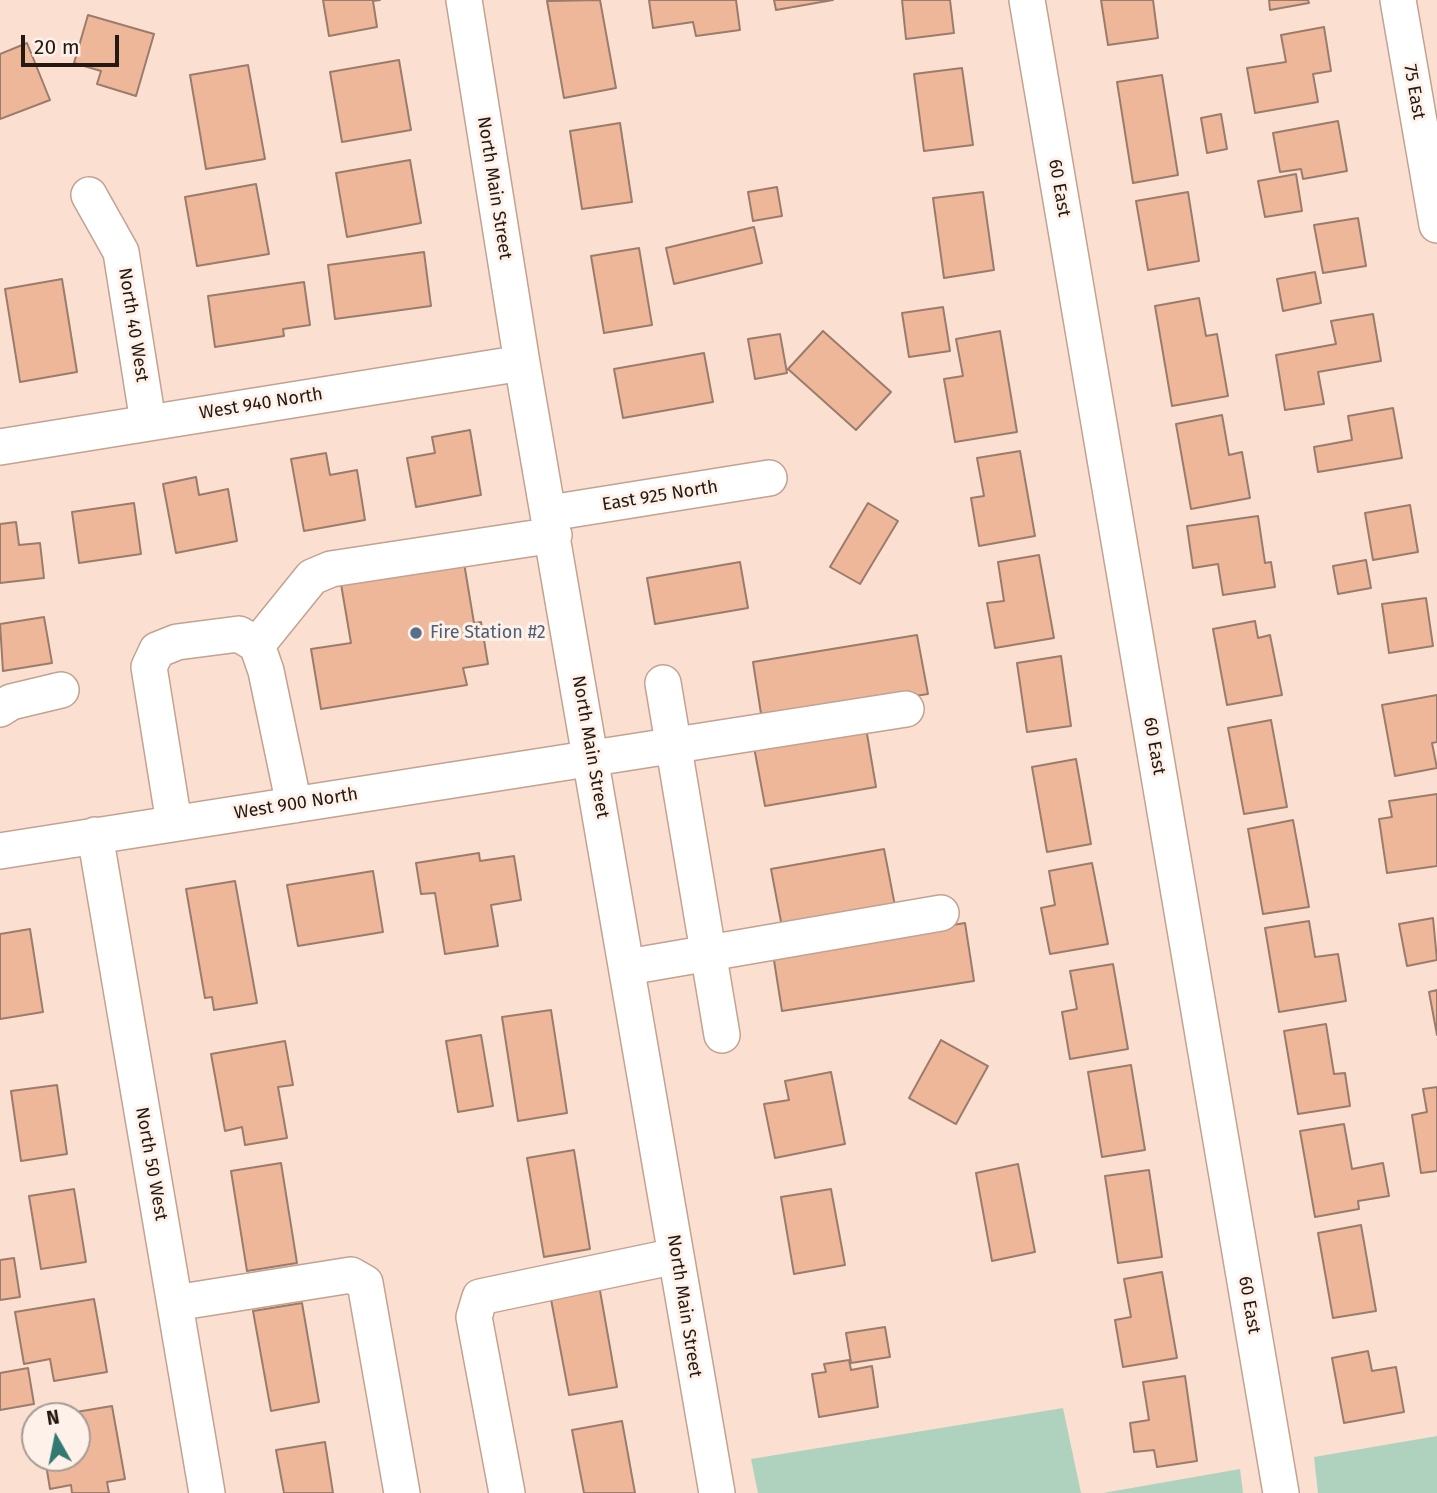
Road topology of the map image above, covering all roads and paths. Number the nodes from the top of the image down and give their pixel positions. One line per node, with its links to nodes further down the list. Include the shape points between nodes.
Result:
1 (464, 0): 6 (street, North Main Street)
2 (1027, 0): 32 (street, 60 East)
3 (1398, 0): 5 (street, 75 East)
4 (89, 195): 7 (street, North 40 West, via 121,252)
5 (1437, 225)
6 (522, 363): 7 (street, West 940 North); 10 (street, North Main Street)
7 (148, 422): 8 (street, West 940 North)
8 (0, 447)
9 (769, 478): 10 (street, East 925 North)
10 (552, 524): 11 (street, East 925 North, via 331,569 312,577); 17 (street, North Main Street)
11 (257, 645): 18 (street); 19 (street, via 239,634 190,640 157,650 149,667)
12 (663, 683): 16 (street)
13 (61, 690): 14 (street)
14 (0, 709)
15 (906, 709): 16 (street, West 900 North)
16 (673, 747): 17 (street, West 900 North); 23 (street)
17 (592, 760): 18 (street, West 900 North); 24 (street, North Main Street)
18 (294, 805): 19 (street, West 900 North)
19 (174, 823): 20 (street, West 900 North)
20 (95, 835): 21 (street, West 900 North); 27 (street, North 50 West)
21 (0, 851)
22 (941, 913): 23 (street)
23 (708, 953): 24 (street); 25 (street)
24 (628, 967): 26 (street, North Main Street)
25 (722, 1035)
26 (676, 1256): 30 (street, via 480,1297 474,1317); 31 (street, North Main Street)
27 (175, 1303): 28 (street, North 50 West); 29 (street, via 351,1275 365,1283)
28 (207, 1493)
29 (402, 1493)
30 (507, 1493)
31 (717, 1493)
32 (1281, 1493)

